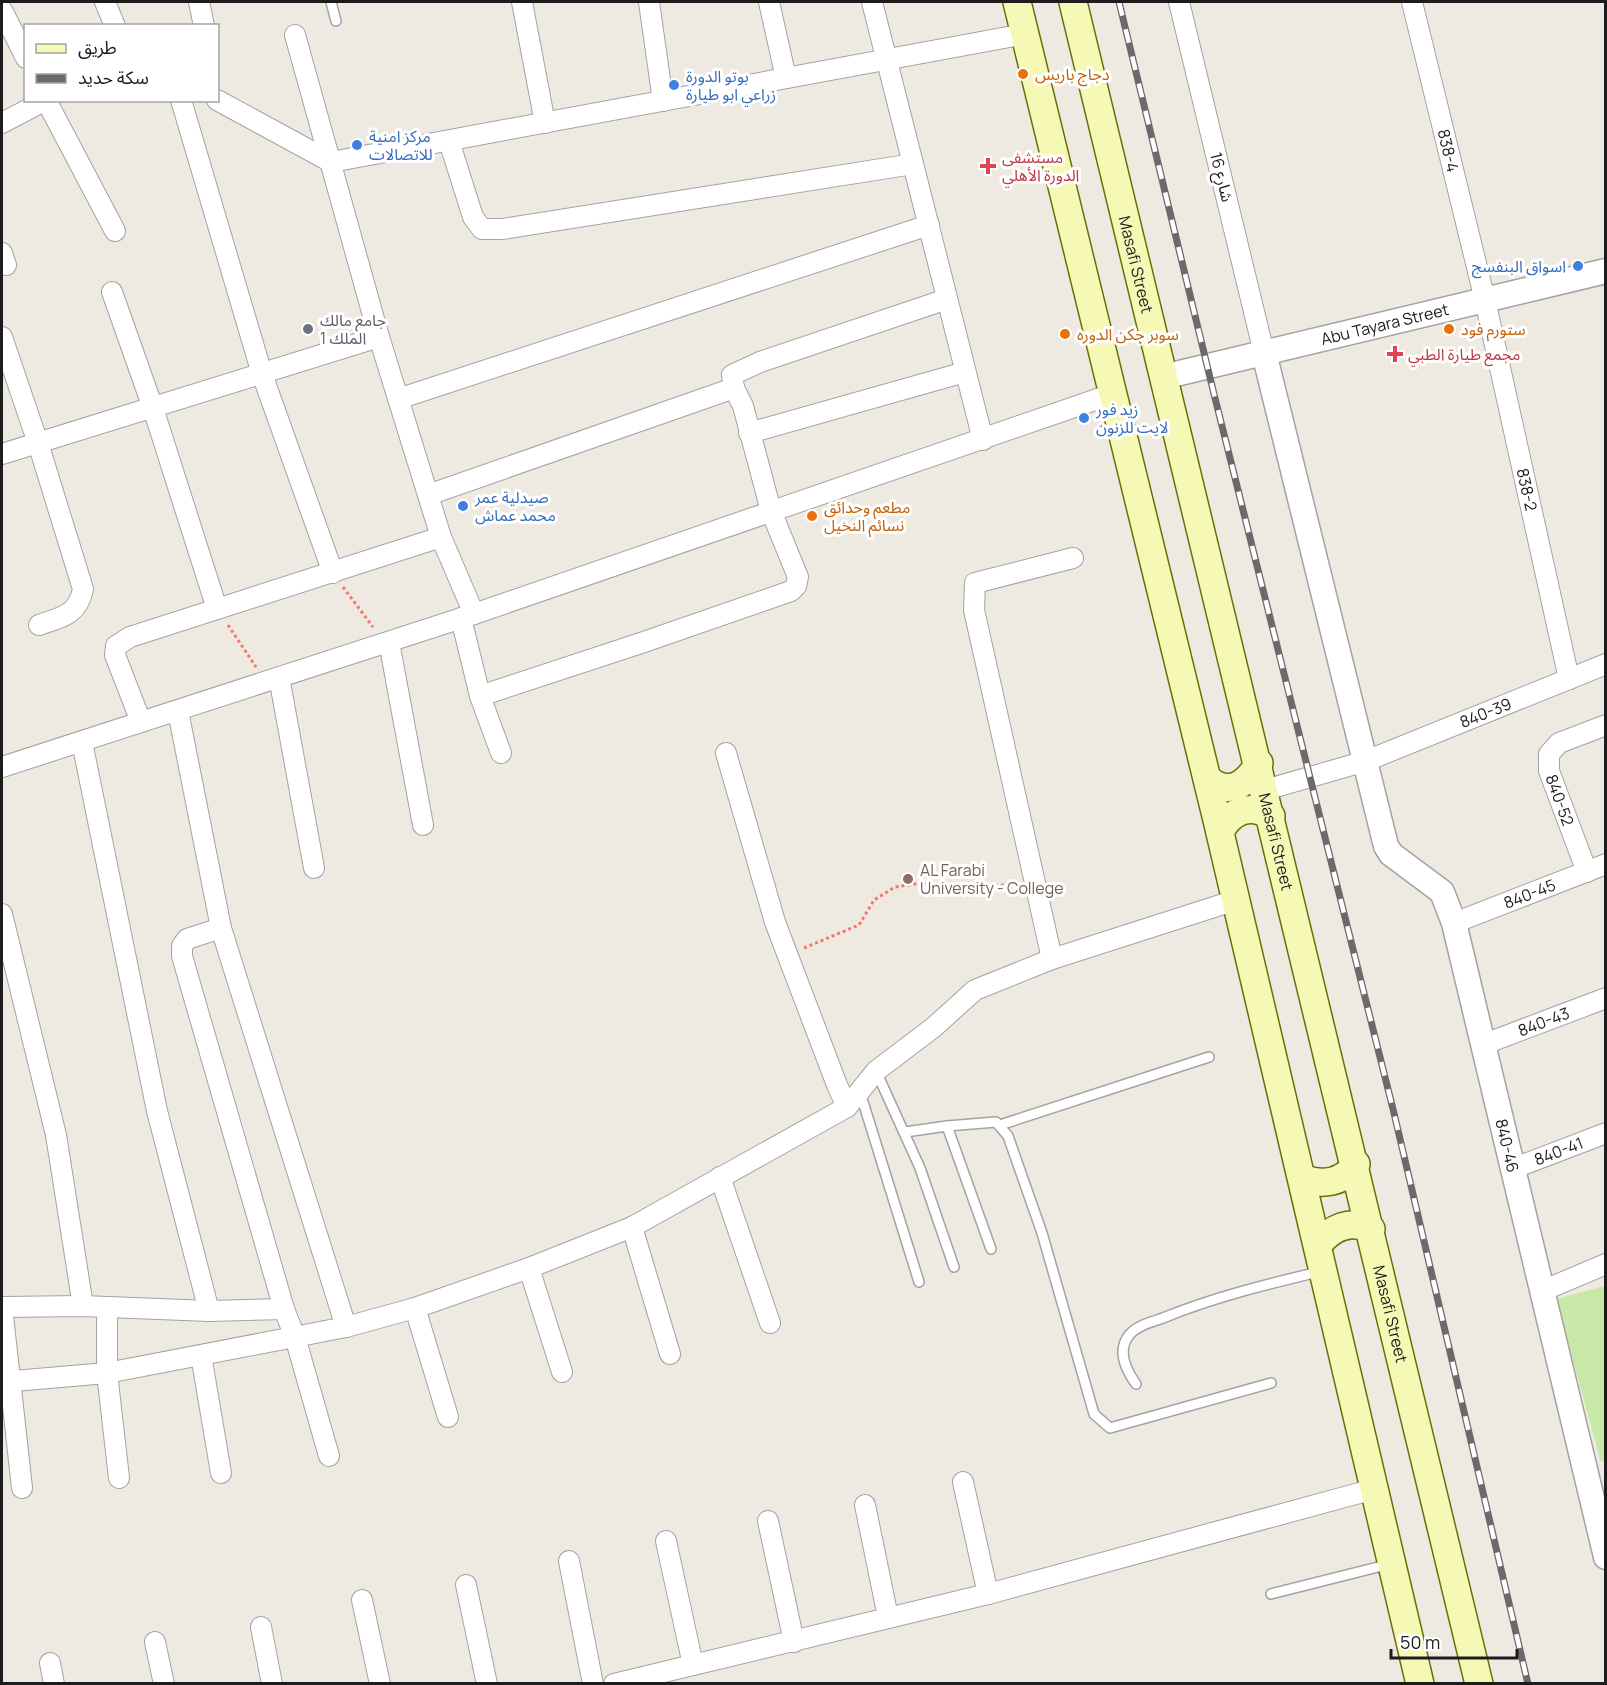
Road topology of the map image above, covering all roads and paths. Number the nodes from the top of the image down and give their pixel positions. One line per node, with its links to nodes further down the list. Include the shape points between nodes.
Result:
1 (105, 2): 14 (street)
2 (199, 2): 15 (street)
3 (332, 2): 13 (lane)
4 (522, 2): 27 (street)
5 (649, 2): 22 (street)
6 (769, 2): 20 (street)
7 (872, 2): 19 (street)
8 (1017, 2): 16 (main road)
9 (1073, 2): 42 (main road, Masafi Street)
10 (1179, 2): 39 (street, شارع 16)
11 (1412, 2): 36 (street, 838-4)
12 (2, 10): 18 (street)
13 (336, 21)
14 (114, 24)
15 (204, 24)
16 (1025, 34): 19 (street); 44 (main road)
17 (295, 35): 29 (street)
18 (24, 54)
19 (887, 60): 20 (street); 30 (street)
20 (786, 78): 22 (street)
21 (219, 97): 29 (street)
22 (663, 101): 27 (street)
23 (42, 102): 26 (street)
24 (47, 102): 32 (street)
25 (181, 102): 41 (street)
26 (2, 123)
27 (545, 123): 28 (street)
28 (448, 141): 29 (street); 30 (street, via 473,218 482,229 503,229)
29 (331, 162): 38 (street)
30 (913, 164): 31 (street)
31 (928, 225): 35 (street); 45 (street)
32 (115, 231)
33 (1605, 271): 36 (street, Abu Tayara Street)
34 (112, 292): 46 (street)
35 (947, 299): 40 (street); 43 (street, via 760,362 732,375)
36 (1485, 300): 39 (street, Abu Tayara Street); 61 (street, 838-2)
37 (2, 337): 49 (street)
38 (379, 337): 41 (street); 45 (street)
39 (1264, 353): 42 (street, Abu Tayara Street); 70 (street, 840-46)
40 (965, 372): 47 (street); 48 (street)
41 (262, 374): 46 (street); 55 (street)
42 (1163, 377): 71 (main road, Masafi Street)
43 (734, 388): 47 (street); 51 (street)
44 (1112, 394): 48 (street); 73 (main road)
45 (398, 399): 51 (street)
46 (153, 408): 49 (street); 56 (street)
47 (749, 433): 52 (street)
48 (983, 440): 52 (street)
49 (38, 443): 50 (street); 58 (street, via 83,590 80,603 71,612)
50 (2, 454)
51 (428, 495): 53 (street)
52 (771, 511): 57 (street); 63 (street, via 798,577 791,591)
53 (441, 537): 55 (street); 57 (street)
54 (1073, 558): 81 (street, via 975,583 974,610)
55 (333, 573): 56 (street); 59 (path)
56 (217, 609): 62 (path); 65 (street, via 130,637 116,646 115,655)
57 (468, 616): 59 (street); 63 (street)
58 (39, 625)
59 (386, 643): 62 (street); 76 (street)
60 (1605, 664): 61 (street, 840-39)
61 (1569, 679): 70 (street, 840-39)
62 (273, 680): 64 (street); 79 (street)
63 (480, 696): 68 (street)
64 (178, 711): 65 (street); 85 (street)
65 (141, 722): 67 (street)
66 (1605, 725): 80 (street, 840-52, via 1559,743 1549,754 1549,771)
67 (82, 742): 72 (street); 115 (street, via 157,1111)
68 (501, 753)
69 (726, 753): 86 (street)
70 (1366, 761): 74 (street, 840-39); 84 (street, 840-46, via 1386,846 1391,854 1442,892)
71 (1259, 763): 73 (main road, via 1252,776 1239,785 1218,786); 74 (main road, Masafi Street)
72 (2, 767)
73 (1207, 778): 77 (main road)
74 (1265, 789): 75 (main road, Masafi Street)
75 (1271, 816): 77 (main road, via 1261,810 1239,812 1226,820); 97 (main road, Masafi Street)
76 (423, 825)
77 (1220, 832): 82 (main road)
78 (1605, 864): 80 (street, 840-45)
79 (314, 868)
80 (1587, 872): 84 (street, 840-45)
81 (1033, 879): 86 (path, via 962,893 922,883 895,887 874,900 859,925); 87 (street)
82 (1236, 900): 87 (street); 100 (main road)
83 (2, 914): 110 (street, via 56,1135)
84 (1454, 922): 89 (street, 840-46)
85 (221, 928): 114 (street, via 187,939 182,956); 117 (street)
86 (788, 955): 92 (street, via 837,1085)
87 (1052, 959): 91 (street, via 975,990)
88 (1605, 998): 89 (street, 840-43)
89 (1482, 1045): 98 (street, 840-46)
90 (1209, 1057): 93 (lane)
91 (876, 1071): 92 (street); 95 (lane)
92 (854, 1100): 99 (street); 108 (lane)
93 (1000, 1125): 94 (lane, via 996,1122); 124 (lane, via 1008,1136 1042,1233 1094,1414 1100,1421 1110,1428)
94 (947, 1126): 95 (lane); 103 (lane)
95 (905, 1132): 106 (lane)
96 (1605, 1133): 98 (street, 840-41)
97 (1356, 1164): 100 (main road, via 1345,1175 1324,1183); 102 (main road, Masafi Street)
98 (1512, 1169): 109 (street, 840-46)
99 (720, 1177): 101 (street); 116 (street)
100 (1302, 1178): 104 (main road)
101 (632, 1227): 107 (street); 119 (street)
102 (1371, 1229): 104 (main road, via 1356,1225 1335,1229 1325,1236); 157 (main road, Masafi Street)
103 (991, 1249)
104 (1321, 1258): 125 (lane, via 1252,1288 1138,1328 1129,1335 1123,1359); 132 (main road)
105 (1605, 1264): 109 (street)
106 (954, 1267)
107 (529, 1268): 113 (street); 121 (street)
108 (919, 1282)
109 (1542, 1291): 136 (street, 840-46)
110 (83, 1306): 111 (street); 112 (street)
111 (2, 1307): 123 (street)
112 (107, 1308): 115 (street); 122 (street)
113 (415, 1308): 117 (street); 126 (street)
114 (284, 1309): 115 (street); 118 (street)
115 (209, 1311)
116 (770, 1323)
117 (346, 1327): 118 (street)
118 (295, 1337): 120 (street); 127 (street)
119 (670, 1354)
120 (201, 1355): 122 (street); 128 (street)
121 (562, 1372)
122 (107, 1373): 123 (street); 129 (street)
123 (6, 1382): 131 (street)
124 (1271, 1383)
125 (1136, 1384)
126 (448, 1417)
127 (329, 1456)
128 (221, 1473)
129 (119, 1478)
130 (963, 1482): 141 (street)
131 (22, 1488)
132 (1374, 1489): 138 (main road); 141 (street)
133 (865, 1505): 143 (street)
134 (768, 1521): 146 (street)
135 (666, 1541): 148 (street)
136 (1605, 1557)
137 (569, 1561): 154 (street)
138 (1392, 1563): 140 (lane); 156 (main road)
139 (466, 1585): 153 (street)
140 (1271, 1593)
141 (988, 1594): 143 (street)
142 (362, 1600): 152 (street)
143 (888, 1617): 146 (street)
144 (261, 1628): 151 (street)
145 (155, 1642): 150 (street)
146 (794, 1642): 148 (street)
147 (50, 1663): 149 (street)
148 (693, 1665): 155 (street)
149 (54, 1683)
150 (164, 1683)
151 (272, 1683)
152 (380, 1683)
153 (487, 1683)
154 (593, 1683)
155 (614, 1683)
156 (1420, 1683)
157 (1479, 1683)

